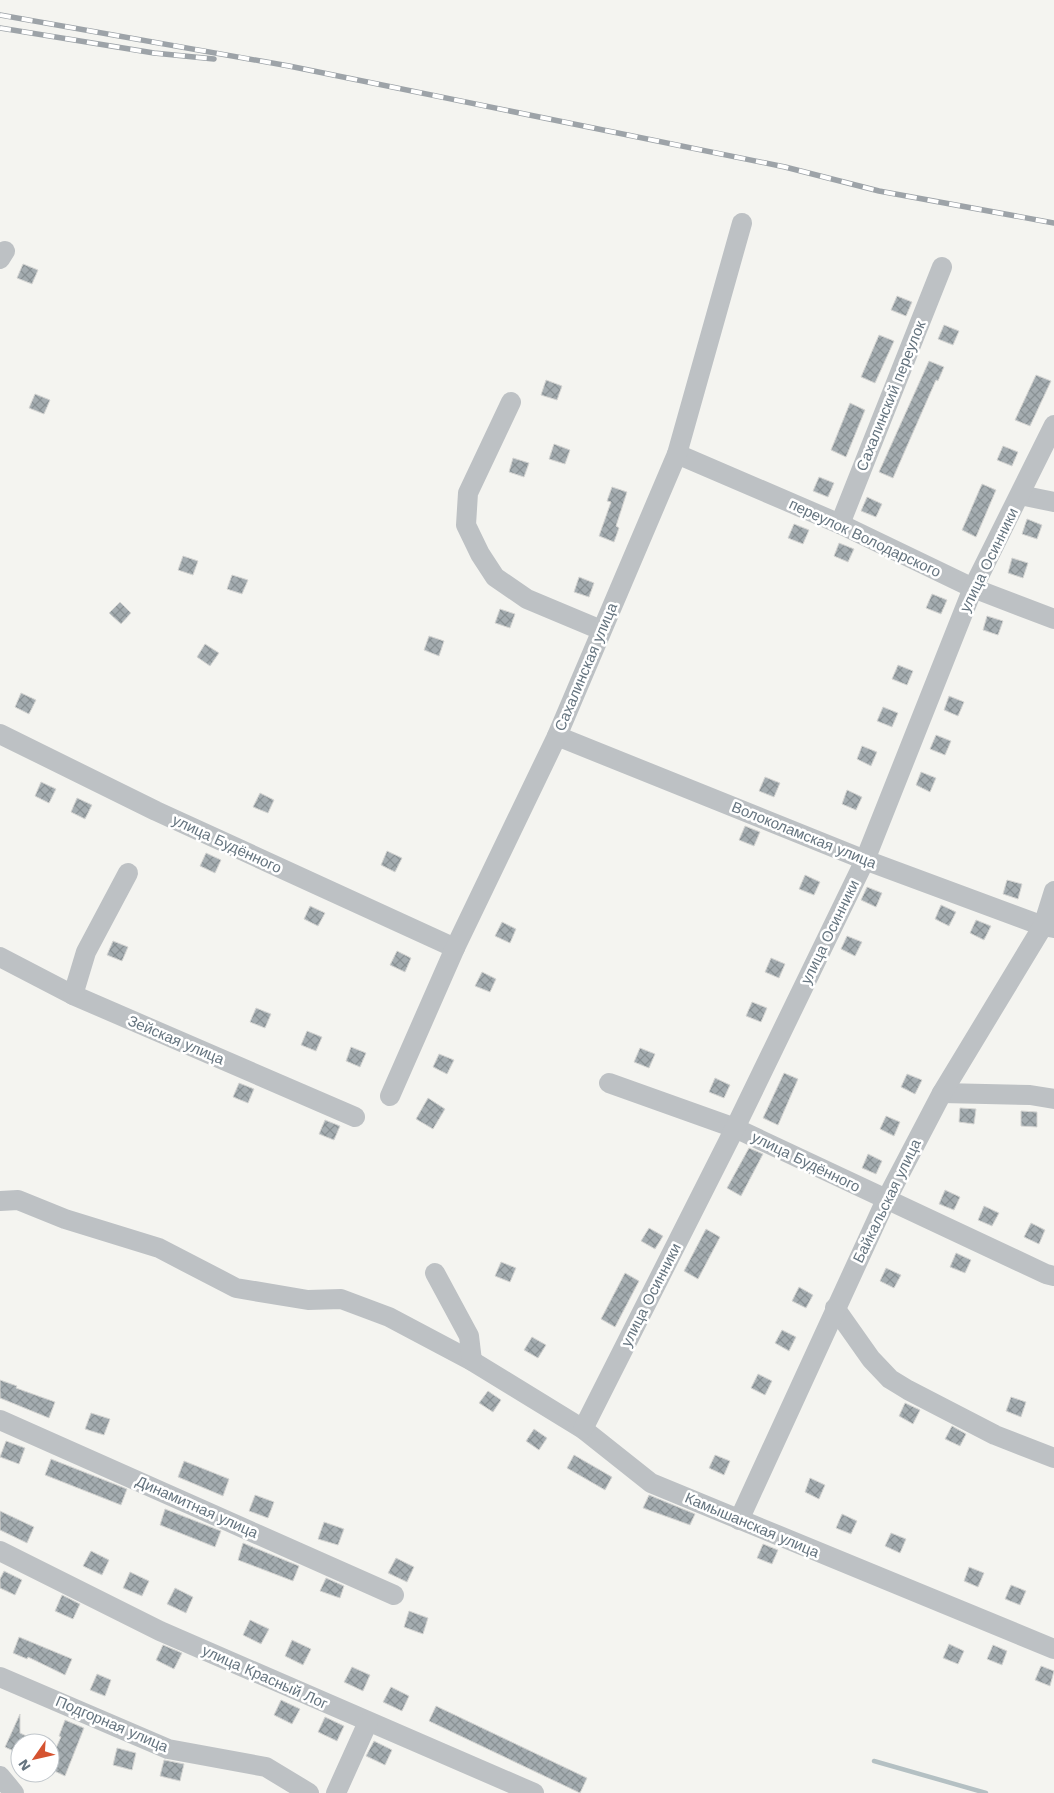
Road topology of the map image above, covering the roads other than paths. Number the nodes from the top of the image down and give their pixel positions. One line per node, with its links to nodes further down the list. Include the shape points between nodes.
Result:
1 (742, 223): 5 (street, Сахалинская улица)
2 (942, 267): 8 (street, Сахалинский переулок)
3 (511, 402): 11 (street, via 468,493 466,525 495,577 527,599)
4 (1054, 425): 6 (street, улица Осинники)
5 (677, 454): 8 (street, переулок Володарского); 11 (street, Сахалинская улица)
6 (1020, 495): 7 (street); 9 (street, улица Осинники)
7 (1054, 502)
8 (840, 524): 9 (street, переулок Володарского)
9 (973, 588): 10 (street, переулок Володарского); 14 (street, улица Осинники)
10 (1054, 620)
11 (601, 630): 13 (street, Сахалинская улица)
12 (0, 734): 18 (street, улица Будённого, via 156,812)
13 (557, 736): 14 (street, Волоколамская улица); 18 (street, Сахалинская улица)
14 (865, 860): 17 (street, Волоколамская улица); 26 (street, улица Осинники)
15 (128, 873): 20 (street, via 86,952)
16 (1054, 891): 17 (street, Байкальская улица)
17 (1048, 927): 22 (street, Байкальская улица)
18 (456, 948): 23 (street, Сахалинская улица)
19 (0, 957): 20 (street, Зейская улица)
20 (73, 995): 25 (street, Зейская улица)
21 (609, 1084): 26 (street, улица Будённого)
22 (942, 1093): 24 (street, via 1030,1095); 27 (street, Байкальская улица)
23 (390, 1096)
24 (1054, 1099)
25 (355, 1117)
26 (735, 1128): 27 (street, улица Будённого); 34 (street, улица Осинники)
27 (886, 1200): 30 (street, улица Будённого); 31 (street, Байкальская улица)
28 (0, 1201): 32 (street, Камышанская улица, via 18,1200 65,1219 159,1248 236,1288 308,1300 349,1301 389,1317)
29 (435, 1273): 32 (street, via 469,1336)
30 (1054, 1276)
31 (834, 1308): 35 (street, via 871,1360 890,1379 995,1434); 36 (street, Байкальская улица)
32 (472, 1361): 34 (street, Камышанская улица)
33 (0, 1420): 38 (street, Динамитная улица)
34 (583, 1429): 36 (street, Камышанская улица, via 651,1483)
35 (1054, 1458)
36 (739, 1520): 39 (street, Камышанская улица)
37 (0, 1551): 41 (street, улица Красный Лог, via 160,1631)
38 (394, 1595)
39 (1054, 1649)
40 (0, 1677): 44 (street, Подгорная улица, via 168,1750 266,1767)
41 (368, 1722): 45 (street); 46 (street, улица Красный Лог)
42 (0, 1776): 43 (street)
43 (14, 1793)
44 (309, 1793)
45 (336, 1793)
46 (534, 1793)

